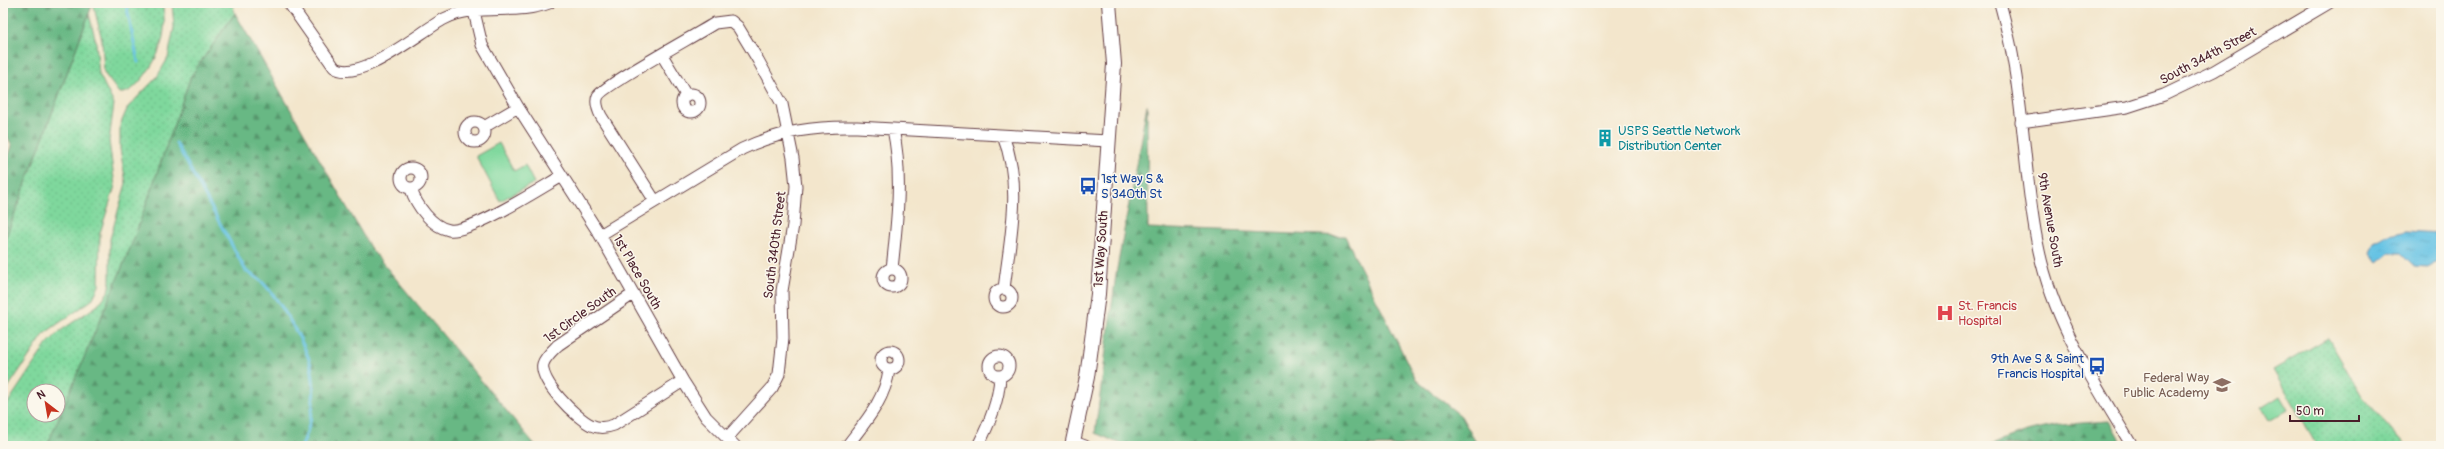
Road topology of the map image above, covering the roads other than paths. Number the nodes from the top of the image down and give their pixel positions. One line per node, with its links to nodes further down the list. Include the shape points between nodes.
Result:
1 (289, 3): 6 (street, via 334,67 349,72 380,59 444,19)
2 (549, 3): 6 (street, via 525,8)
3 (1109, 3): 15 (main road, 1st Way South, via 1114,64)
4 (2000, 3): 10 (street, 9th Avenue South, via 2014,60)
5 (2329, 3): 10 (street, South 344th Street, via 2214,71 2164,95 2126,107)
6 (472, 7): 9 (street, 1st Place South, via 482,45)
7 (662, 55): 8 (street); 13 (street, South 340th Street, via 715,23 731,21 738,27 776,90); 18 (street, via 610,86 599,94 597,100 601,116)
8 (686, 95)
9 (518, 107): 11 (street); 16 (street, 1st Place South)
10 (2022, 122): 31 (street, 9th Avenue South, via 2039,251 2052,296 2077,353)
11 (484, 127)
12 (893, 129): 13 (street, via 822,127); 14 (street); 20 (street, via 900,178)
13 (788, 132): 18 (street, via 742,149); 26 (street, South 340th Street, via 796,192 782,291 781,366 772,388)
14 (1003, 136): 15 (street); 21 (street, via 1012,161 1014,201)
15 (1108, 141): 27 (main road, 1st Way South, via 1098,294)
16 (562, 176): 17 (street, via 478,223 450,231 438,226 429,218); 19 (street, 1st Place South)
17 (411, 189)
18 (655, 201): 19 (street)
19 (600, 235): 22 (street, 1st Place South)
20 (892, 268)
21 (1004, 289)
22 (633, 294): 25 (street, 1st Place South); 25 (street, 1st Circle South, via 558,345 549,354 543,364 543,374 551,388 582,419 592,426 603,429 614,425)
23 (889, 370): 29 (street, via 887,386)
24 (1000, 376): 30 (street, via 993,412)
25 (683, 381): 26 (street, 1st Place South, via 706,417)
26 (727, 438): 28 (street, 1st Place South)
27 (1077, 445)
28 (735, 446)
29 (847, 446)
30 (978, 446)
31 (2132, 446)

